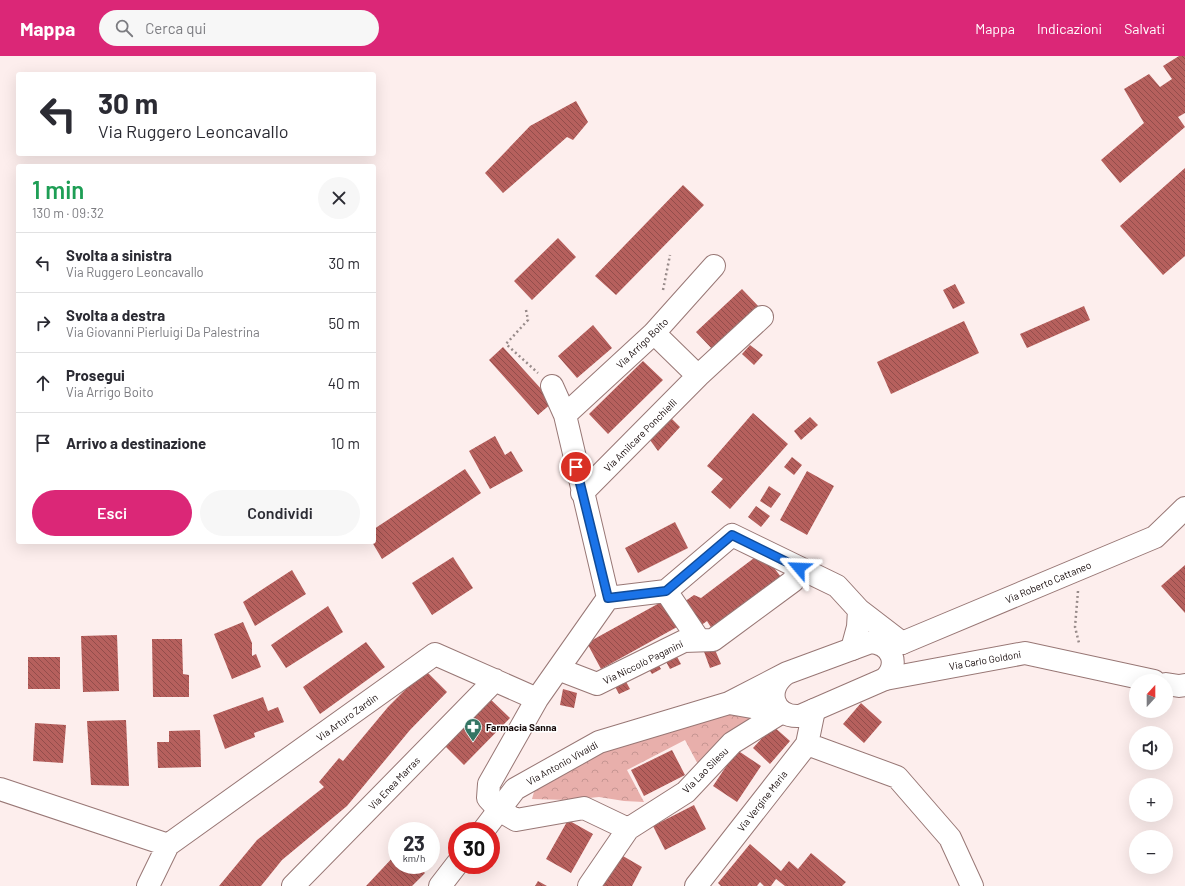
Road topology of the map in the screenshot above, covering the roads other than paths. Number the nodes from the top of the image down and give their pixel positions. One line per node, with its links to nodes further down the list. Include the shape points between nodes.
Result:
1 (714, 266): 3 (street, Via Arrigo Boito)
2 (762, 317): 4 (street, Via Amilcare Ponchielli)
3 (654, 333): 4 (street); 6 (street, Via Arrigo Boito)
4 (698, 376): 7 (street, Via Amilcare Ponchielli)
5 (552, 386): 6 (street)
6 (564, 415): 7 (street)
7 (582, 493): 11 (street)
8 (1185, 508): 15 (street, Via Roberto Cattaneo, via 1155,537 1080,569)
9 (799, 568): 10 (street, via 732,535); 12 (street, via 837,586); 13 (street, Via Niccolò Paganini, via 793,581 713,640)
10 (666, 591): 11 (street); 13 (street)
11 (608, 598): 16 (street)
12 (859, 610): 14 (street, via 858,627); 15 (street)
13 (699, 640): 16 (street, Via Niccolò Paganini, via 684,641 597,684)
14 (862, 645): 15 (street); 17 (street, Via Antonio Vivaldi)
15 (894, 661): 18 (street, Via Carlo Goldoni, via 1025,653); 25 (street, Via Antonio Vivaldi)
16 (558, 669): 22 (street)
17 (787, 673): 23 (street, Via Antonio Vivaldi); 24 (street, via 777,681 773,690 774,700)
18 (1129, 675)
19 (495, 680): 22 (street, Via Arturo Zardin); 31 (street, Via Arturo Zardin, via 435,654); 35 (street, Via Enea Marras)
20 (1173, 685): 21 (street)
21 (1185, 685)
22 (537, 699): 28 (street, via 489,784 488,798)
23 (729, 703): 24 (street, Via Antonio Vivaldi); 28 (street, Via Antonio Vivaldi, via 599,742 515,789)
24 (780, 710): 25 (street, Via Antonio Vivaldi, via 795,717); 30 (street, Via Lao Silesu, via 732,743 686,792)
25 (814, 710): 26 (street, Via Vergine Maria)
26 (807, 744): 33 (street, Via Vergine Maria); 38 (street, via 896,777 950,838)
27 (0, 789): 31 (street)
28 (499, 810): 29 (street, Via Antonio Vivaldi); 30 (street, via 516,820 584,808)
29 (490, 822)
30 (628, 829): 37 (street, Via Lao Silesu)
31 (168, 845): 34 (street, Via Arturo Zardin)
32 (449, 874): 36 (street)
33 (698, 885)
34 (148, 886)
35 (293, 886)
36 (440, 886)
37 (589, 886)
38 (972, 886)

